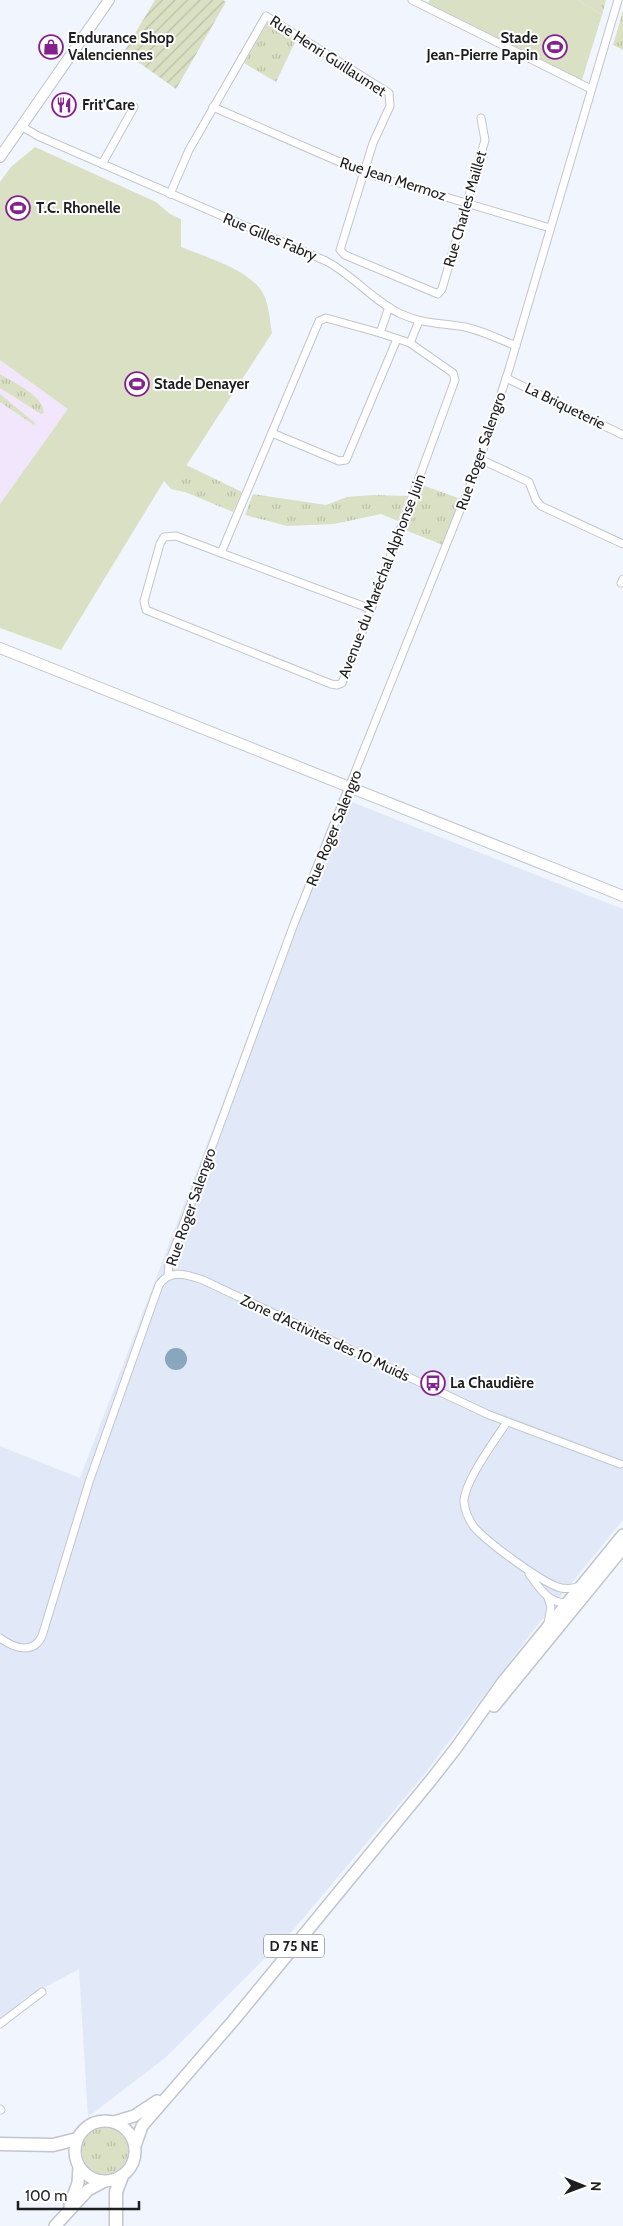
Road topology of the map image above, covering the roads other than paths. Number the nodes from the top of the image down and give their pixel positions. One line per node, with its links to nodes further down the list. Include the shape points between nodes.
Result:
1 (108, 0): 8 (main road)
2 (412, 0): 4 (street)
3 (618, 0): 4 (street, Rue Roger Salengro)
4 (591, 89): 14 (street, Rue Roger Salengro)
5 (134, 107): 10 (street)
6 (213, 107): 11 (street, Rue Jean Mermoz); 11 (street, Rue Henri Guillaumet, via 266,16 389,93 390,106); 12 (street, Rue Henri Guillaumet)
7 (481, 118): 13 (street, Rue Charles Maillet, via 485,140)
8 (22, 126): 9 (main road); 10 (street, Rue Gilles Fabry)
9 (0, 157)
10 (102, 164): 12 (street, Rue Gilles Fabry)
11 (364, 173): 13 (street, Rue Jean Mermoz); 13 (street, Rue Charles Maillet, via 341,252 434,294 442,290)
12 (170, 194): 15 (street, Rue Gilles Fabry, via 330,263)
13 (467, 203): 14 (street, Rue Jean Mermoz)
14 (550, 228): 20 (street, Rue Roger Salengro)
15 (388, 307): 16 (street, Rue Gilles Fabry); 17 (street)
16 (419, 321): 19 (street); 20 (street, Rue Gilles Fabry, via 469,328)
17 (380, 333): 18 (street, Avenue du Maréchal Alphonse Juin); 22 (street, via 326,318 319,321)
18 (397, 338): 19 (street, Avenue du Maréchal Alphonse Juin); 22 (street, via 346,460 339,461)
19 (410, 344): 27 (street, Avenue du Maréchal Alphonse Juin, via 453,373 455,380)
20 (516, 346): 21 (street, Rue Roger Salengro)
21 (506, 378): 23 (street, La Briqueterie); 24 (street, Rue Roger Salengro)
22 (272, 434): 26 (street)
23 (623, 435)
24 (480, 459): 25 (street, via 529,482 541,506); 29 (street, Rue Roger Salengro)
25 (623, 544)
26 (221, 553): 27 (street); 27 (street, Avenue du Maréchal Alphonse Juin, via 176,536 164,537 144,601 146,610 334,685 345,678)
27 (371, 609)
28 (0, 648): 29 (main road)
29 (351, 787): 30 (main road); 31 (street, Rue Roger Salengro, via 281,959 169,1263)
30 (623, 896)
31 (168, 1276): 32 (street, Zone d'Activités des 10 Muids, via 185,1275 203,1280); 44 (street, Rue Roger Salengro, via 158,1288 130,1364 83,1500 40,1640 33,1647 20,1648)
32 (507, 1422): 33 (street, Zone d'Activités des 10 Muids); 36 (street, via 470,1482 465,1507 477,1530)
33 (620, 1464)
34 (623, 1534): 37 (main road, D 75 NE)
35 (623, 1548): 40 (main road, D 75 NE)
36 (528, 1571): 38 (street); 39 (street)
37 (583, 1583): 38 (street, via 572,1588); 41 (main road, D 75 NE)
38 (555, 1586): 41 (street)
39 (548, 1597): 41 (street); 43 (street, via 550,1614)
40 (583, 1598): 41 (street); 42 (main road, D 75 NE)
41 (567, 1604): 42 (street); 43 (main road, D 75 NE)
42 (567, 1617): 45 (main road, D 75 NE)
43 (544, 1633): 45 (main road, D 75 NE, via 498,1688)
44 (0, 1638)
45 (456, 1748): 48 (main road, D 75 NE, via 233,2021)
46 (42, 1992): 47 (street)
47 (0, 2024)
48 (172, 2089): 49 (main road, D 75 NE, via 139,2114); 52 (main road, D 75 NE, via 142,2126)
49 (114, 2122): 50 (main road, via 92,2124); 52 (main road, via 127,2131)
50 (77, 2139): 51 (highway, via 53,2145); 53 (main road, via 74,2152)
51 (0, 2144)
52 (135, 2146): 54 (main road, via 133,2163)
53 (79, 2167): 55 (main road, via 90,2178); 56 (main road, via 77,2188)
54 (122, 2176): 55 (main road); 58 (highway, via 116,2192)
55 (103, 2182): 56 (main road, via 88,2190)
56 (66, 2213): 57 (main road)
57 (55, 2226)
58 (116, 2226)

